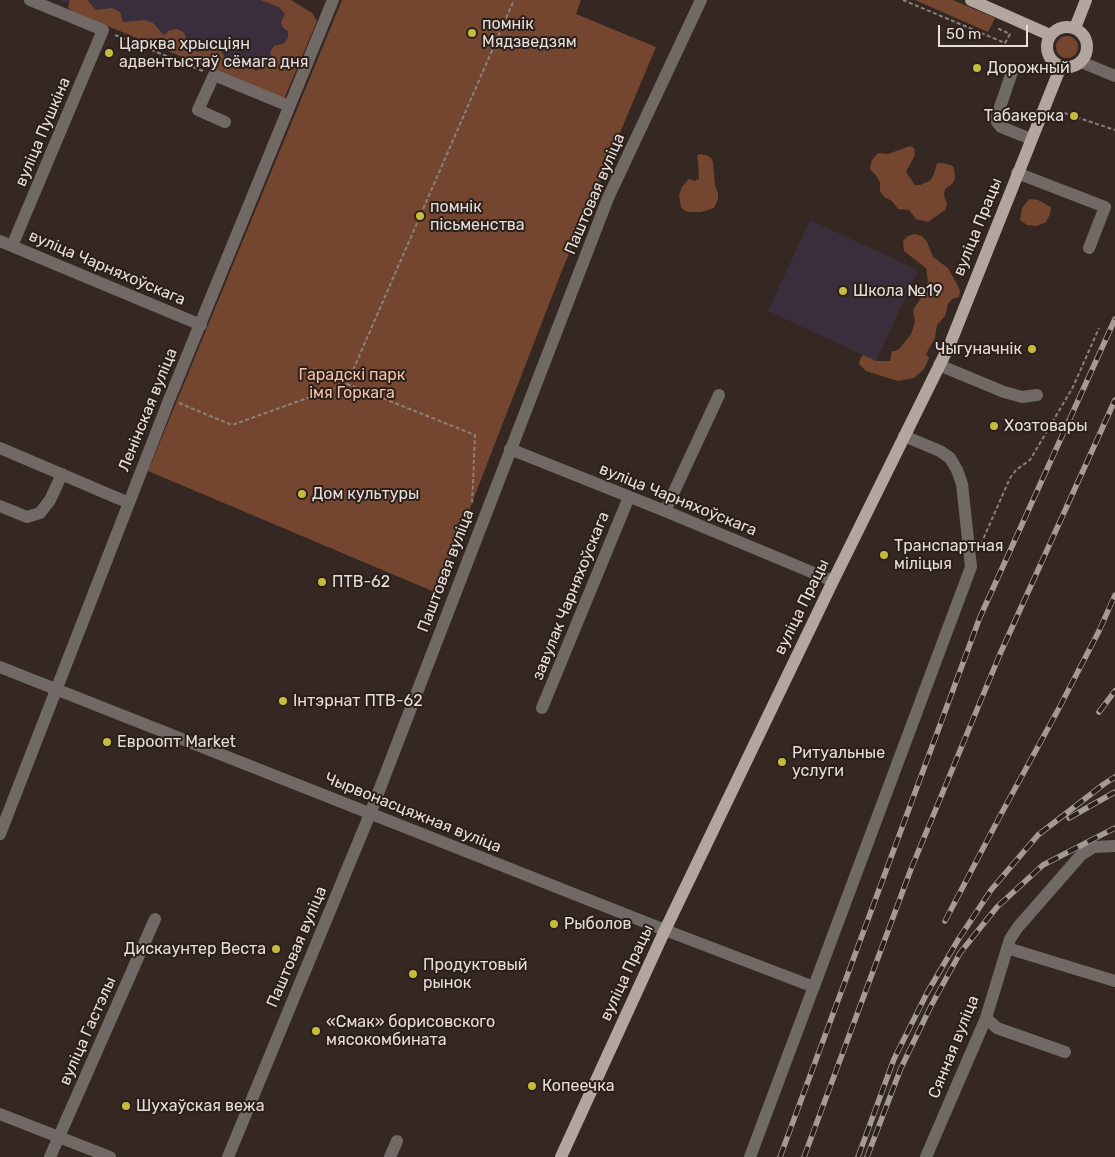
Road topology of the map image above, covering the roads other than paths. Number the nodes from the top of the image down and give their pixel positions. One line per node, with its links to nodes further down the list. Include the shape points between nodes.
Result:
1 (30, 0): 17 (street, вуліца Пушкіна, via 103,30)
2 (333, 0): 12 (street, Ленінская вуліца)
3 (700, 0): 25 (street, Паштовая вуліца, via 608,198)
4 (972, 0): 7 (main road)
5 (1086, 0): 6 (main road)
6 (1075, 28): 7 (main road, via 1063,27); 8 (main road, via 1081,31 1088,43)
7 (1050, 35): 9 (main road, via 1047,52)
8 (1081, 62): 9 (main road); 11 (street)
9 (1061, 66): 14 (main road, вуліца Працы)
10 (1012, 72): 14 (street, via 997,122 1001,127)
11 (1115, 76)
12 (289, 106): 13 (street, via 214,75 198,110); 19 (street, Ленінская вуліца)
13 (226, 122)
14 (1030, 139): 15 (main road, вуліца Працы)
15 (1017, 173): 18 (street, via 1105,207); 20 (main road, вуліца Працы)
16 (0, 241): 17 (street, вуліца Чарняхоўскага)
17 (12, 246): 19 (street, вуліца Чарняхоўскага)
18 (1089, 248)
19 (201, 325): 28 (street, Ленінская вуліца)
20 (939, 365): 22 (street, via 1022,398); 23 (main road, вуліца Працы)
21 (719, 395): 30 (street)
22 (1037, 395)
23 (904, 436): 31 (main road, вуліца Працы); 42 (street, via 940,451 950,458 957,470 962,484 971,567)
24 (0, 448): 26 (street)
25 (510, 449): 27 (street, вуліца Чарняхоўскага); 35 (street, Паштовая вуліца)
26 (62, 474): 28 (street); 29 (street, via 40,513 27,517)
27 (629, 497): 30 (street, вуліца Чарняхоўскага); 34 (street, завулак Чарняхоўскага)
28 (128, 503): 33 (street, Ленінская вуліца)
29 (0, 506)
30 (665, 511): 31 (street, вуліца Чарняхоўскага)
31 (833, 582): 39 (main road, вуліца Працы)
32 (0, 667): 33 (street, Чырвонасцяжная вуліца)
33 (57, 689): 35 (street, Чырвонасцяжная вуліца); 36 (street, Ленінская вуліца)
34 (542, 708)
35 (370, 814): 39 (street, Чырвонасцяжная вуліца); 50 (street, Паштовая вуліца)
36 (0, 834)
37 (1115, 846): 40 (street, Сянная вуліца, via 1094,847 1081,855 1018,927)
38 (155, 919): 46 (street, вуліца Гастэлы)
39 (664, 930): 42 (street, Чырвонасцяжная вуліца); 52 (main road, вуліца Працы)
40 (1007, 948): 41 (street); 43 (street, Сянная вуліца)
41 (1115, 981)
42 (814, 987): 53 (street)
43 (986, 1018): 44 (street, via 998,1028); 54 (street, Сянная вуліца)
44 (1065, 1052)
45 (0, 1114): 46 (street)
46 (58, 1138): 48 (street, вуліца Гастэлы); 49 (street)
47 (396, 1141): 51 (street)
48 (50, 1157)
49 (110, 1157)
50 (228, 1157)
51 (390, 1157)
52 (561, 1157)
53 (750, 1157)
54 (926, 1157)

